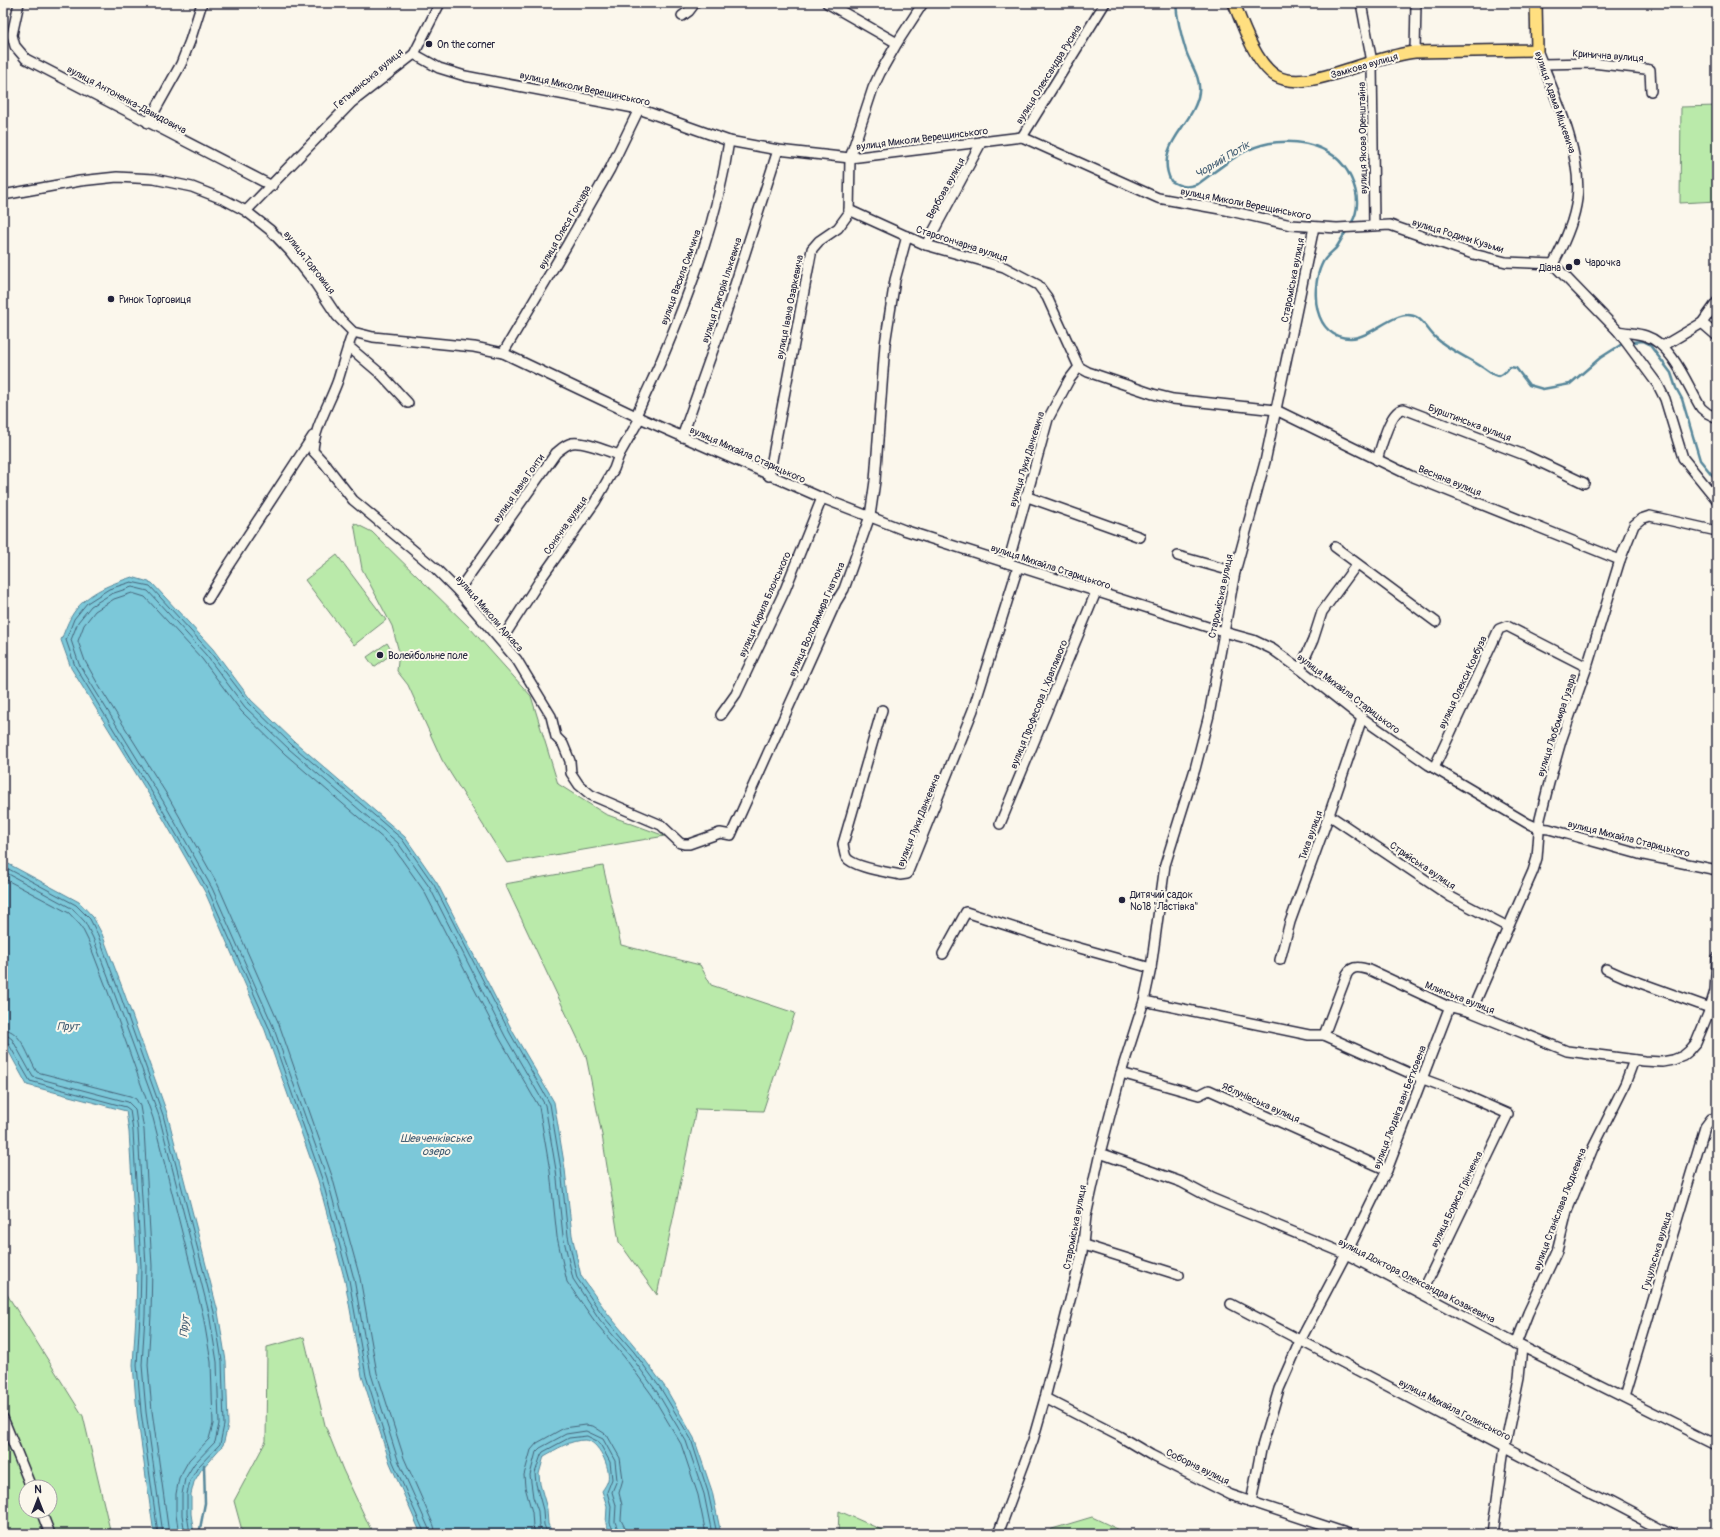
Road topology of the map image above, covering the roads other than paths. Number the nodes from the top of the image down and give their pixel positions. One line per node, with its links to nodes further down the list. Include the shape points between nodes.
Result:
1 (19, 3): 21 (street, вулиця Антоненка-Давидовича, via 12,35 15,46 26,59)
2 (202, 3): 21 (street, via 181,64)
3 (440, 3): 16 (street, Гетьманська вулиця)
4 (695, 3): 12 (street)
5 (826, 3): 13 (street)
6 (923, 3): 13 (street, вулиця Івана Озаркевича)
7 (1105, 3): 22 (street, вулиця Олександра Русина)
8 (1234, 3): 17 (main road, Замкова вулиця, via 1260,61 1276,76 1288,80 1303,80)
9 (1361, 3): 17 (street, вулиця Якова Оренштайна)
10 (1416, 3): 15 (street)
11 (1536, 3): 14 (main road, вулиця Адама Міцкевича)
12 (682, 16)
13 (896, 43): 26 (street, вулиця Івана Озаркевича, via 878,78)
14 (1537, 50): 15 (main road, Замкова вулиця); 18 (street, вулиця Адама Міцкевича)
15 (1415, 52): 17 (main road, Замкова вулиця)
16 (414, 54): 20 (street, вулиця Миколи Верещинського, via 439,68 465,76); 27 (street, Гетьманська вулиця, via 351,103)
17 (1372, 62): 31 (street, вулиця Якова Оренштайна)
18 (1542, 64): 19 (street, Кринична вулиця, via 1592,63 1650,70); 36 (street, вулиця Адама Міцкевича, via 1570,139 1578,172 1574,212 1562,247)
19 (1651, 91)
20 (639, 109): 23 (street, вулиця Миколи Верещинського); 44 (street, вулиця Олеся Гончара, via 610,168)
21 (148, 123): 27 (street, вулиця Антоненка-Давидовича)
22 (1022, 137): 24 (street, вулиця Миколи Верещинського); 33 (street, вулиця Миколи Верещинського, via 1158,198 1291,225)
23 (729, 141): 25 (street, вулиця Миколи Верещинського); 48 (street, вулиця Василя Симчича, via 717,205 701,256)
24 (982, 141): 26 (street, вулиця Миколи Верещинського); 35 (street, Вербова вулиця)
25 (778, 150): 26 (street, вулиця Миколи Верещинського); 51 (street, вулиця Григорія Ількевича, via 724,319)
26 (850, 158): 29 (street, вулиця Івана Озаркевича)
27 (272, 186): 30 (street, Гетьманська вулиця)
28 (3, 195): 30 (street, вулиця Торговиця, via 117,177 154,179 192,188)
29 (849, 210): 34 (street, Старогончарна вулиця); 54 (street, вулиця Івана Озаркевича, via 838,228 818,241 812,249)
30 (246, 211): 40 (street, вулиця Торговиця, via 270,230 290,251 337,316)
31 (1374, 225): 32 (street, вулиця Родини Кузьми); 36 (street, вулиця Родини Кузьми, via 1390,225 1473,254 1506,262)
32 (1358, 226): 33 (street, вулиця Миколи Верещинського)
33 (1314, 227): 47 (street, Староміська вулиця)
34 (907, 236): 35 (street, Старогончарна вулиця); 59 (street, вулиця Володимира Гнатюка, via 895,280 885,344)
35 (926, 245): 45 (street, Старогончарна вулиця, via 1004,267 1038,285 1052,307)
36 (1552, 264): 39 (street)
37 (1717, 302): 38 (street)
38 (1702, 323): 41 (street); 43 (street)
39 (1618, 331): 43 (street, via 1646,336); 58 (street, via 1662,392 1684,460)
40 (353, 332): 42 (street, вулиця Миколи Аркаса); 44 (street, вулиця Михайла Старицького, via 373,337 474,347)
41 (1717, 336)
42 (348, 346): 46 (street, via 382,375); 50 (street, вулиця Миколи Аркаса, via 326,411)
43 (1663, 346): 49 (street, via 1701,408)
44 (503, 353): 48 (street, вулиця Михайла Старицького)
45 (1079, 367): 47 (street, via 1097,376 1173,399); 56 (street, вулиця Луки Данкевича, via 1048,419)
46 (408, 403)
47 (1276, 410): 53 (street, Весняна вулиця); 68 (street, Староміська вулиця, via 1266,462)
48 (638, 417): 51 (street, вулиця Михайла Старицького); 52 (street, Сонячна вулиця)
49 (1717, 418)
50 (315, 433): 69 (street, вулиця Миколи Аркаса, via 313,451 353,500 436,569); 71 (street)
51 (682, 437): 54 (street, вулиця Михайла Старицького)
52 (618, 455): 69 (street, вулиця Івана Гонти, via 572,443 556,453); 74 (street, Сонячна вулиця, via 614,468 595,502)
53 (1377, 460): 55 (street, Бурштинська вулиця, via 1394,415 1398,410 1404,409 1527,456); 64 (street, Весняна вулиця)
54 (769, 476): 57 (street, вулиця Михайла Старицького)
55 (1584, 483)
56 (1025, 496): 61 (street); 65 (street, вулиця Луки Данкевича)
57 (822, 498): 59 (street, вулиця Михайла Старицького); 78 (street, вулиця Кирила Блонського, via 782,597 736,694)
58 (1717, 500)
59 (870, 516): 65 (street, вулиця Михайла Старицького, via 904,530); 84 (street, вулиця Володимира Гнатюка, via 844,589)
60 (1717, 531): 64 (street, вулиця Любомира Гузара, via 1647,516 1634,525)
61 (1140, 537)
62 (1335, 547): 66 (street)
63 (1178, 556): 68 (street)
64 (1620, 560): 75 (street, вулиця Любомира Гузара)
65 (1008, 563): 67 (street, вулиця Михайла Старицького)
66 (1357, 564): 72 (street); 76 (street, via 1321,614 1314,640)
67 (1018, 567): 70 (street, вулиця Михайла Старицького); 77 (street, вулиця Луки Данкевича, via 973,710 908,874 900,875 854,864 844,853 843,844)
68 (1235, 572): 73 (street, Староміська вулиця)
69 (458, 591): 74 (street, вулиця Миколи Аркаса)
70 (1096, 592): 73 (street, вулиця Михайла Старицького); 82 (street, вулиця Професора І. Храпливого)
71 (208, 599)
72 (1436, 622)
73 (1224, 632): 76 (street, вулиця Михайла Старицького, via 1260,644); 90 (street, Староміська вулиця, via 1208,721 1165,866)
74 (500, 641): 84 (street, вулиця Миколи Аркаса, via 517,660 551,716 556,737 563,744 570,761 571,773 578,785 591,794 661,825 680,843 689,844 720,833)
75 (1587, 667): 80 (street, вулиця Олекси Ковбуза, via 1507,626 1499,629); 83 (street, вулиця Любомира Гузара, via 1561,741)
76 (1300, 669): 79 (street, вулиця Михайла Старицького)
77 (882, 710)
78 (721, 715)
79 (1362, 718): 80 (street, вулиця Михайла Старицького); 81 (street, Тиха вулиця)
80 (1434, 768): 83 (street, вулиця Михайла Старицького)
81 (1329, 815): 86 (street, Стрийська вулиця, via 1451,897); 89 (street, Тиха вулиця)
82 (1000, 824)
83 (1538, 828): 85 (street, вулиця Михайла Старицького, via 1639,854); 86 (street, вулиця Любомира Гузара, via 1536,863)
84 (731, 835)
85 (1717, 870)
86 (1508, 927): 95 (street, вулиця Любомира Гузара)
87 (943, 954): 90 (street, via 966,912 1058,942)
88 (1717, 958): 94 (street, Млинська вулиця, via 1715,991)
89 (1280, 960)
90 (1151, 968): 92 (street, Староміська вулиця)
91 (1606, 969): 94 (street)
92 (1144, 1001): 96 (street, via 1309,1035); 98 (street, Староміська вулиця)
93 (1450, 1006): 95 (street, Млинська вулиця); 96 (street, Млинська вулиця, via 1372,971 1354,968 1347,974); 99 (street, вулиця Людвіга ван Бетховена)
94 (1710, 1008): 97 (street, Млинська вулиця, via 1696,1043 1683,1056 1662,1062)
95 (1471, 1012): 97 (street, Млинська вулиця, via 1567,1051)
96 (1324, 1035): 99 (street)
97 (1634, 1060): 109 (street, вулиця Станіслава Людкевича, via 1593,1148 1567,1212 1557,1250 1528,1313)
98 (1121, 1074): 101 (street, Староміська вулиця); 102 (street, Яблунівська вулиця, via 1199,1095 1209,1090)
99 (1423, 1079): 102 (street, вулиця Людвіга ван Бетховена); 106 (street, вулиця Бориса Грінченка, via 1508,1114)
100 (1717, 1118): 110 (street, Гуцульська вулиця, via 1711,1119 1705,1127)
101 (1100, 1153): 103 (street, Староміська вулиця, via 1086,1216); 104 (street, вулиця Доктора Олександра Козакевича, via 1181,1182 1211,1198)
102 (1387, 1170): 104 (street, вулиця Людвіга ван Бетховена)
103 (1084, 1245): 105 (street); 111 (street, Староміська вулиця)
104 (1346, 1254): 106 (street, вулиця Доктора Олександра Козакевича); 108 (street, вулиця Людвіга ван Бетховена)
105 (1179, 1275)
106 (1422, 1293): 109 (street, вулиця Доктора Олександра Козакевича)
107 (1231, 1304): 108 (street, вулиця Михайла Голинського)
108 (1300, 1341): 114 (street, вулиця Михайла Голинського); 116 (street, вулиця Людвіга ван Бетховена, via 1279,1389 1261,1450)
109 (1519, 1345): 110 (street, вулиця Доктора Олександра Козакевича); 114 (street, вулиця Станіслава Людкевича, via 1519,1378)
110 (1624, 1397): 113 (street, вулиця Доктора Олександра Козакевича)
111 (1045, 1398): 116 (street, Соборна вулиця, via 1164,1462); 119 (street, Староміська вулиця, via 1033,1440)
112 (3, 1418): 115 (street)
113 (1717, 1444)
114 (1505, 1447): 121 (street, вулиця Станіслава Людкевича); 122 (street, вулиця Михайла Голинського)
115 (28, 1479)
116 (1252, 1503): 120 (street, Соборна вулиця)
117 (44, 1519): 118 (street)
118 (50, 1534)
119 (998, 1534)
120 (1349, 1534)
121 (1492, 1534)
122 (1670, 1534)

